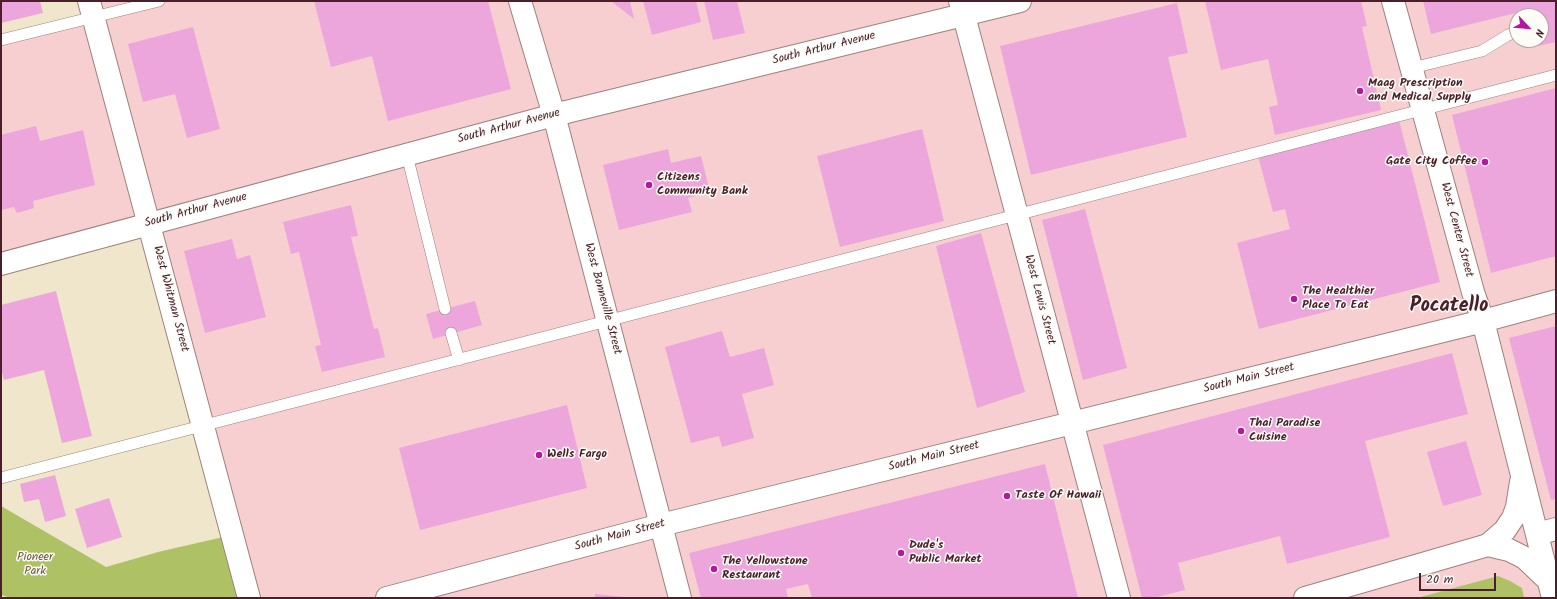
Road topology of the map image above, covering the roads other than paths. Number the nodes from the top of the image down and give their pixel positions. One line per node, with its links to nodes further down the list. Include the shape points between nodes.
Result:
1 (159, 1): 6 (lane)
2 (520, 1): 12 (street, West Bonneville Street)
3 (1020, 1): 5 (street, South Arthur Avenue)
4 (1393, 1): 9 (street, West Center Street)
5 (962, 8): 12 (street, South Arthur Avenue); 14 (street, West Lewis Street)
6 (91, 9): 8 (lane); 15 (street, West Whitman Street)
7 (1509, 35): 9 (lane, via 1482,51)
8 (1, 40)
9 (1412, 68): 11 (street, West Center Street)
10 (1556, 75): 11 (lane)
11 (1424, 109): 14 (lane); 20 (street, West Center Street)
12 (554, 115): 13 (street, South Arthur Avenue); 19 (street, West Bonneville Street)
13 (407, 154): 15 (street, South Arthur Avenue); 18 (lane)
14 (1016, 215): 19 (lane); 23 (street, West Lewis Street)
15 (150, 224): 16 (street, South Arthur Avenue); 24 (street, West Whitman Street)
16 (1, 264)
17 (1556, 301): 20 (street, South Main Street)
18 (445, 309)
19 (607, 321): 22 (lane); 27 (street, West Bonneville Street)
20 (1483, 321): 23 (street, South Main Street); 25 (street, West Center Street)
21 (451, 333): 22 (lane)
22 (459, 360): 24 (lane)
23 (1071, 423): 27 (street, South Main Street); 34 (street, West Lewis Street)
24 (204, 425): 26 (lane); 31 (street, West Whitman Street)
25 (1522, 474): 28 (street, West Center Street); 29 (street, via 1518,507 1513,518 1505,530)
26 (1, 478)
27 (661, 525): 32 (street, South Main Street); 33 (street, West Bonneville Street)
28 (1546, 532): 30 (street, West Center Street)
29 (1488, 545): 30 (street, via 1509,550 1526,558); 35 (street)
30 (1552, 590)
31 (249, 598)
32 (387, 598)
33 (680, 598)
34 (1119, 598)
35 (1305, 598)

